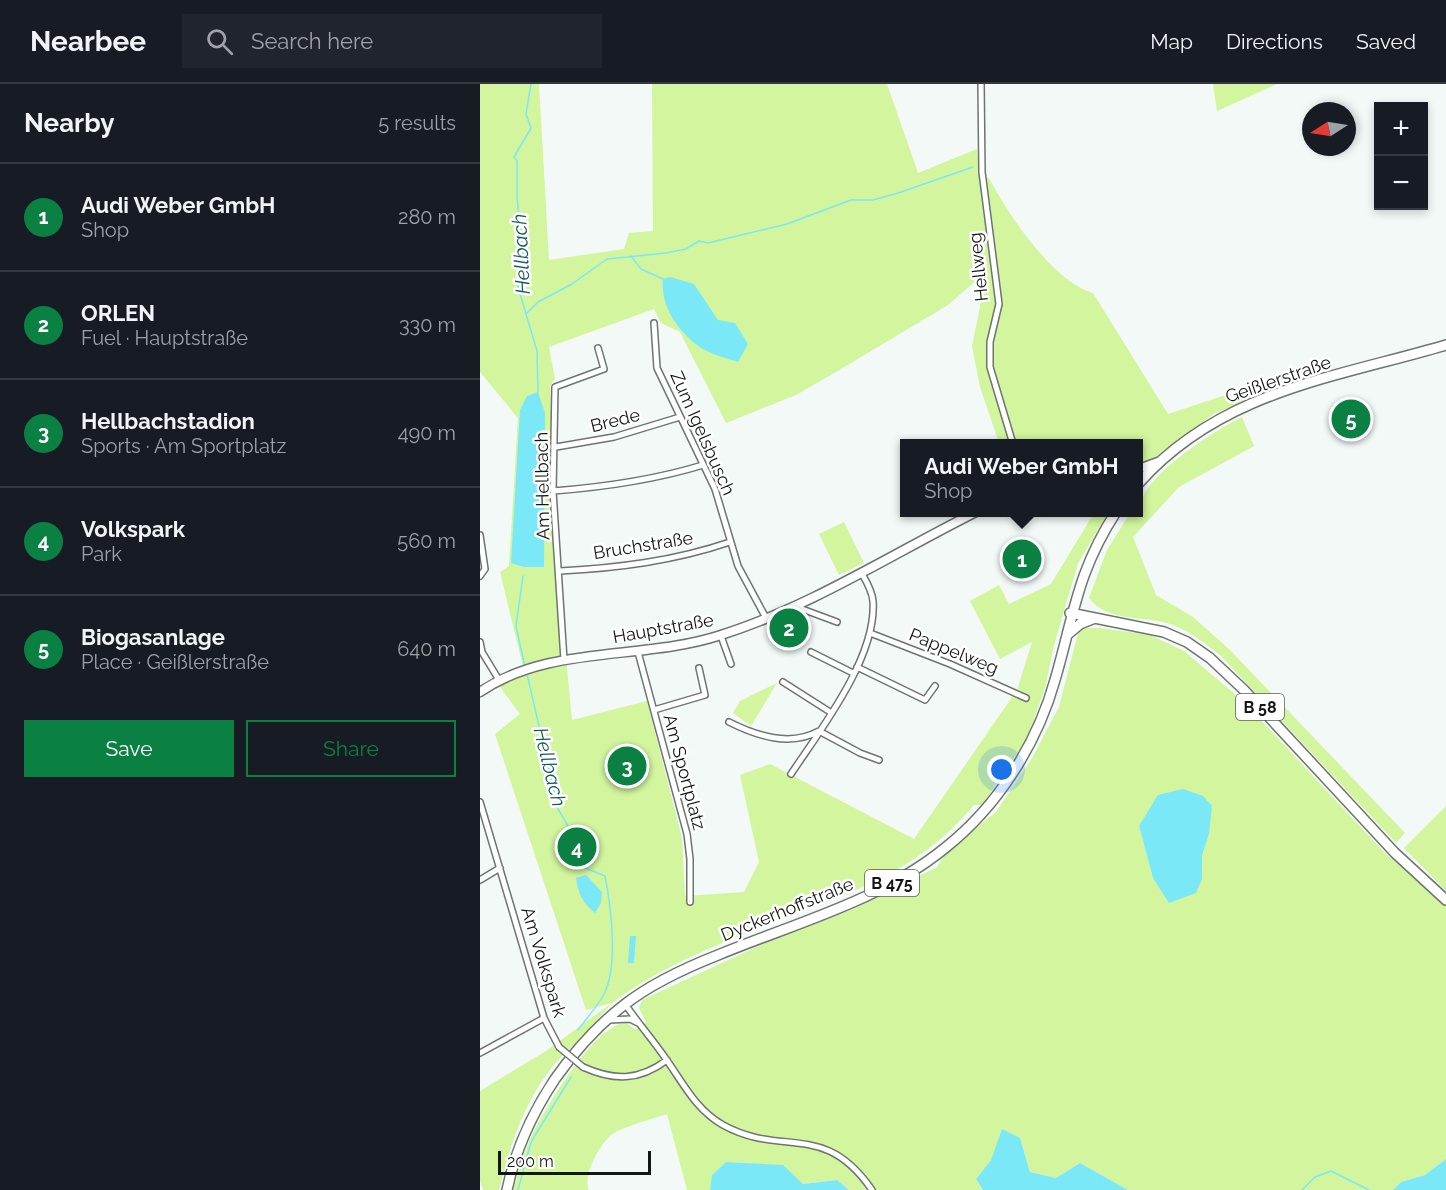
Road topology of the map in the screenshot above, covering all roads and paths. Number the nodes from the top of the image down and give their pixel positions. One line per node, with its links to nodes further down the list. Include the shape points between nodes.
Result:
1 (981, 84): 6 (street, Hellweg, via 982,172 999,304 990,342 990,367)
2 (654, 323): 5 (street, Zum Igelsbusch, via 657,368)
3 (1446, 345): 8 (main road, Geißlerstraße, via 1254,401 1204,426)
4 (598, 348): 7 (street, Am Hellbach, via 604,369 555,387)
5 (680, 417): 7 (street, Brede, via 614,437); 9 (street, Zum Igelsbusch)
6 (1012, 439)
7 (556, 447): 12 (street, Am Hellbach)
8 (1158, 462): 10 (street); 11 (main road, Geißlerstraße)
9 (704, 465): 12 (street, via 634,483); 16 (street, Zum Igelsbusch)
10 (1143, 468)
11 (1143, 477)
12 (553, 490): 17 (street, Am Hellbach)
13 (968, 517): 18 (street, Hauptstraße)
14 (1114, 517): 21 (main road, Dyckerhoffstraße, via 1091,556)
15 (480, 535): 19 (street, via 484,569)
16 (730, 542): 17 (street, Bruchstraße, via 648,563); 22 (street, Zum Igelsbusch, via 738,566)
17 (560, 571): 31 (street, Am Hellbach)
18 (861, 572): 20 (street, Hauptstraße); 25 (street, via 873,600)
19 (480, 576)
20 (799, 603): 22 (street, Hauptstraße); 24 (street, via 802,609)
21 (1070, 613): 23 (main road, B 58); 27 (main road, Dyckerhoffstraße / B 475)
22 (766, 618): 26 (street, Hauptstraße)
23 (1095, 618): 27 (main road, via 1073,628); 50 (main road, B 58, via 1164,632 1210,658 1393,851)
24 (837, 622)
25 (870, 633): 33 (street); 40 (street, Pappelweg)
26 (721, 636): 29 (street, Hauptstraße); 32 (street)
27 (1064, 639): 52 (main road, Dyckerhoffstraße / B 475, via 1047,704 1030,743 991,802 946,847 877,890 687,968)
28 (480, 642): 36 (street)
29 (638, 652): 31 (street, Hauptstraße); 41 (street, Am Sportplatz)
30 (811, 652): 35 (street)
31 (564, 660): 36 (street, Hauptstraße, via 523,669)
32 (731, 664)
33 (857, 667): 35 (street); 38 (street, via 925,700)
34 (699, 669): 41 (street, via 705,695)
35 (853, 673): 42 (street)
36 (499, 680): 39 (street, Hauptstraße)
37 (783, 682): 42 (street)
38 (935, 686)
39 (480, 692)
40 (1026, 698)
41 (654, 710): 51 (street, Am Sportplatz, via 687,834)
42 (830, 712): 44 (street)
43 (729, 722): 44 (street, via 755,735 784,739)
44 (819, 731): 45 (street); 46 (street)
45 (879, 759)
46 (791, 774)
47 (480, 802): 48 (street, Am Volkspark)
48 (500, 868): 49 (street); 53 (street, Am Volkspark)
49 (480, 880)
50 (1446, 900)
51 (690, 902)
52 (625, 1004): 54 (main road, Dyckerhoffstraße / B 475); 55 (street)
53 (544, 1018): 56 (street); 57 (street, Am Volkspark, bridge, via 559,1047 583,1067 614,1078 651,1071)
54 (606, 1021): 55 (street, via 630,1019); 58 (main road, Dyckerhoffstraße / B 475, via 576,1052 544,1096)
55 (639, 1024): 57 (street)
56 (480, 1053)
57 (667, 1060): 59 (street, via 694,1101 722,1124 767,1140 818,1145 843,1157)
58 (507, 1190)
59 (872, 1190)

